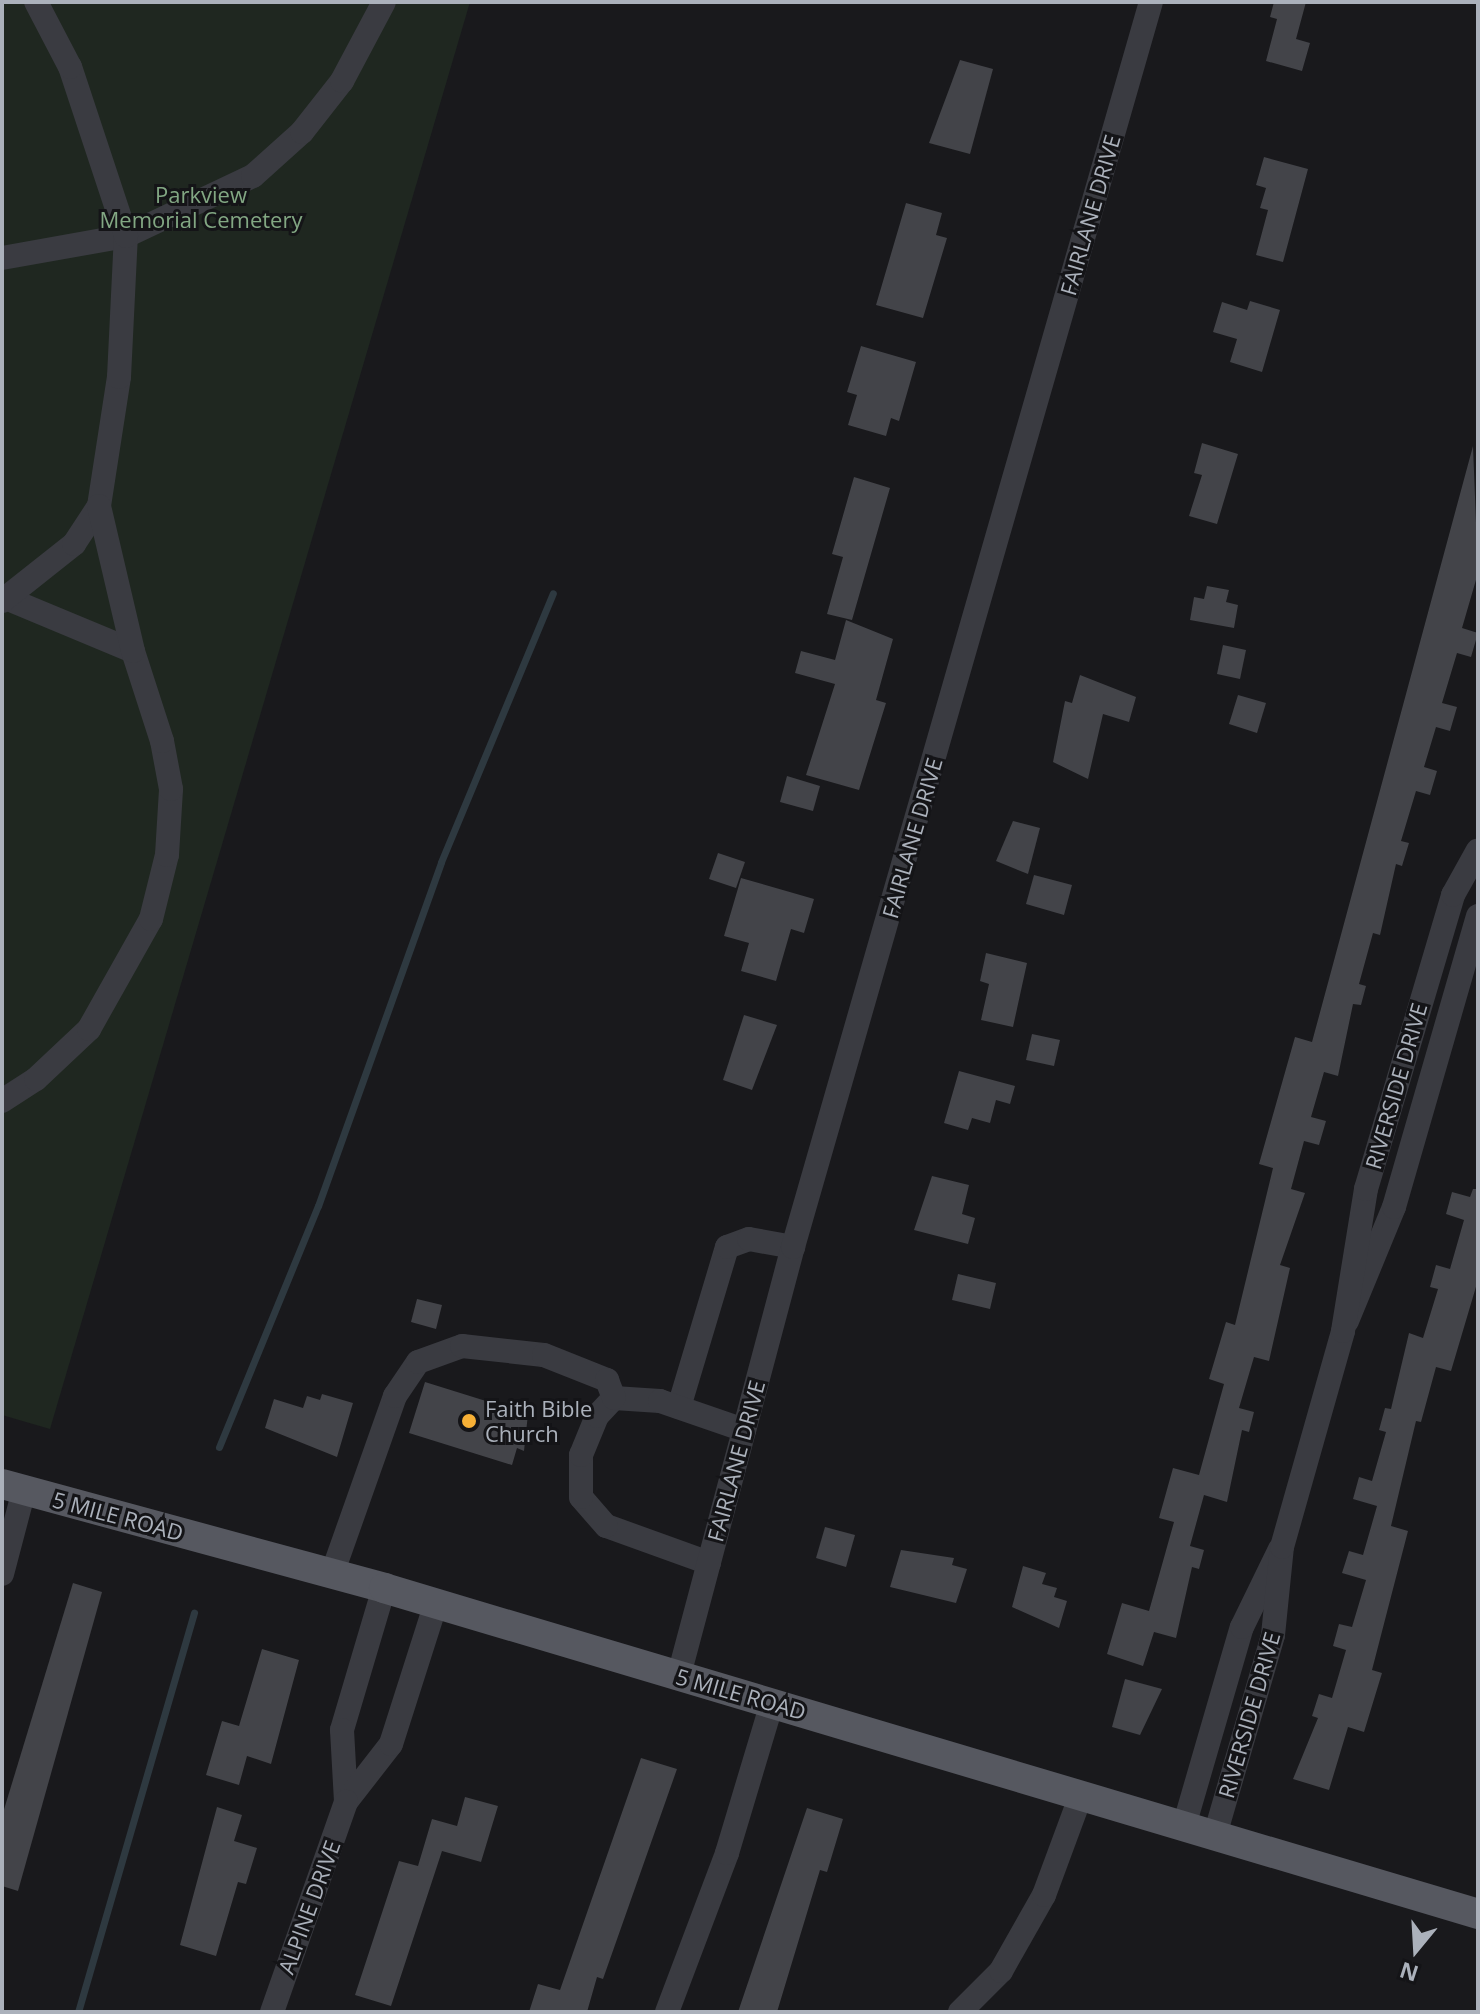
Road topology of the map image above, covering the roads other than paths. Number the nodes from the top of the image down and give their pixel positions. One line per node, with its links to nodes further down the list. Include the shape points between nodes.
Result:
1 (36, 2): 4 (street, via 70,67)
2 (384, 2): 4 (street, via 342,81 263,167)
3 (1151, 2): 12 (street, FAIRLANE DRIVE)
4 (126, 236): 5 (street); 6 (street, via 119,377)
5 (2, 258)
6 (99, 506): 7 (street, via 74,544); 8 (street)
7 (5, 600): 8 (street)
8 (133, 651): 11 (street, via 151,693 171,789 167,855 151,919 89,1029 36,1079)
9 (1478, 850): 13 (street, RIVERSIDE DRIVE, via 1453,895 1366,1189)
10 (1478, 916): 13 (street, RIVERSIDE DRIVE, via 1394,1207)
11 (2, 1101)
12 (793, 1247): 15 (street, via 749,1239 727,1247); 16 (street, FAIRLANE DRIVE)
13 (1343, 1331): 18 (street, RIVERSIDE DRIVE)
14 (614, 1398): 15 (street); 19 (street, via 597,1416 581,1455 581,1497 606,1526); 21 (street, via 607,1380 544,1355 462,1346 418,1362 395,1396)
15 (679, 1407): 16 (street)
16 (744, 1430): 19 (street, FAIRLANE DRIVE)
17 (13, 1487): 20 (street); 21 (main road, 5 MILE ROAD)
18 (1282, 1547): 28 (street, RIVERSIDE DRIVE, via 1242,1627); 29 (street, RIVERSIDE DRIVE, via 1273,1635)
19 (709, 1563): 24 (street, FAIRLANE DRIVE)
20 (2, 1574)
21 (332, 1574): 22 (main road, 5 MILE ROAD)
22 (384, 1588): 23 (main road, 5 MILE ROAD); 27 (street, ALPINE DRIVE, via 342,1730)
23 (436, 1603): 24 (main road, 5 MILE ROAD); 27 (street, ALPINE DRIVE, via 391,1744)
24 (679, 1675): 25 (main road, 5 MILE ROAD)
25 (772, 1703): 26 (main road, 5 MILE ROAD); 32 (street, via 727,1853)
26 (1081, 1795): 28 (main road, 5 MILE ROAD); 33 (street, via 1044,1895 1001,1971)
27 (346, 1802): 31 (street, ALPINE DRIVE)
28 (1184, 1826): 29 (main road, 5 MILE ROAD)
29 (1215, 1835): 30 (main road, 5 MILE ROAD)
30 (1478, 1914)
31 (272, 2012)
32 (667, 2012)
33 (960, 2012)

